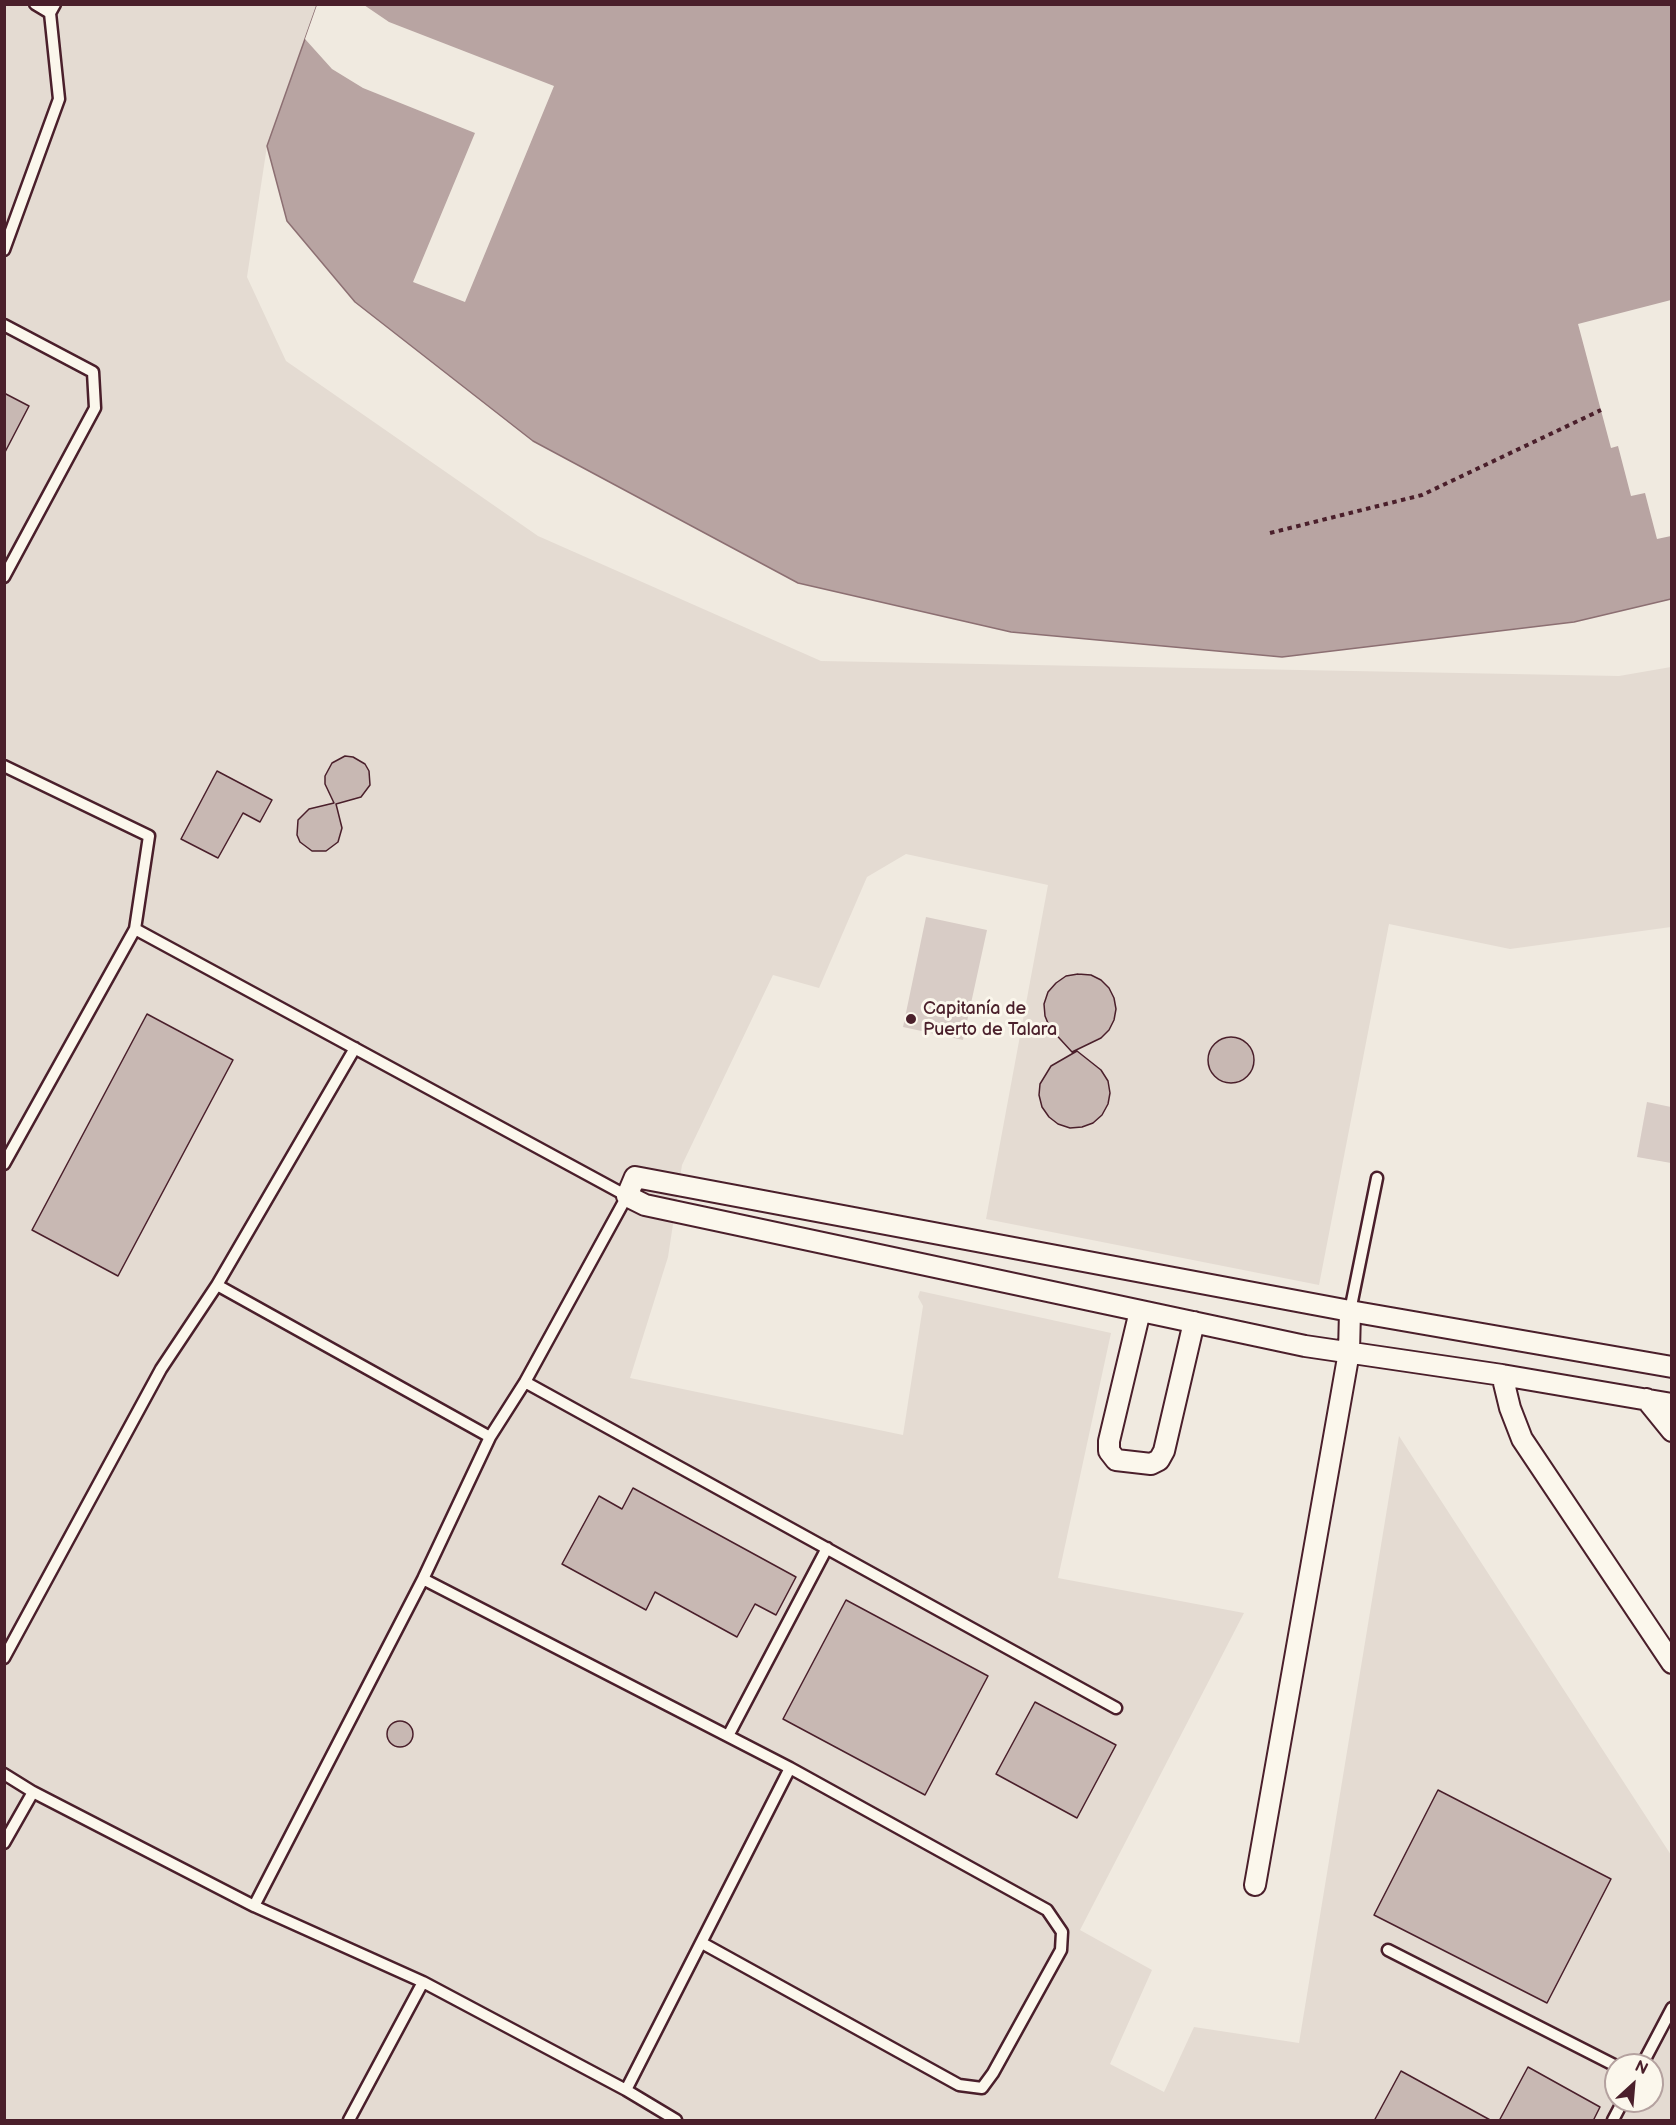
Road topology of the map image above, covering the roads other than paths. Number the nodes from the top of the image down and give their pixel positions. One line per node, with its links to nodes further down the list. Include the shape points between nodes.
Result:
1 (35, 4): 2 (lane)
2 (52, 9): 3 (lane, via 59,99)
3 (4, 250)
4 (4, 325): 5 (lane, via 93,372 95,408)
5 (4, 577)
6 (4, 766): 7 (lane, via 149,836)
7 (135, 929): 8 (lane); 9 (lane)
8 (355, 1048): 11 (lane); 12 (lane)
9 (4, 1164)
10 (1377, 1178): 14 (lane)
11 (627, 1196): 13 (street, via 645,1205); 14 (street, via 635,1177); 19 (lane)
12 (218, 1286): 23 (lane); 26 (lane, via 161,1370)
13 (1140, 1311): 15 (street); 15 (street, via 1109,1441 1109,1451 1116,1460 1151,1464 1159,1460)
14 (1350, 1311): 16 (street); 17 (street)
15 (1194, 1322): 16 (street)
16 (1349, 1352): 18 (street); 34 (street)
17 (1671, 1367)
18 (1502, 1375): 20 (street); 27 (street, via 1522,1439)
19 (525, 1382): 23 (lane); 24 (lane)
20 (1646, 1399): 21 (street); 22 (street)
21 (1671, 1404)
22 (1671, 1431)
23 (490, 1437): 25 (lane)
24 (827, 1548): 28 (lane); 29 (lane)
25 (423, 1579): 29 (lane); 35 (lane)
26 (4, 1658)
27 (1671, 1663)
28 (1116, 1708)
29 (728, 1736): 30 (lane)
30 (790, 1768): 36 (lane); 36 (lane, via 1047,1910 1062,1932 1061,1950 982,2088 959,2085)
31 (4, 1774): 32 (lane)
32 (33, 1792): 33 (lane); 35 (lane)
33 (4, 1843)
34 (1255, 1885)
35 (254, 1906): 38 (lane)
36 (702, 1942): 42 (lane)
37 (1388, 1950): 41 (lane)
38 (423, 1982): 42 (lane); 43 (lane)
39 (1671, 2008): 40 (lane)
40 (1648, 2053)
41 (1604, 2060)
42 (626, 2090): 44 (lane)
43 (349, 2121)
44 (676, 2121)

